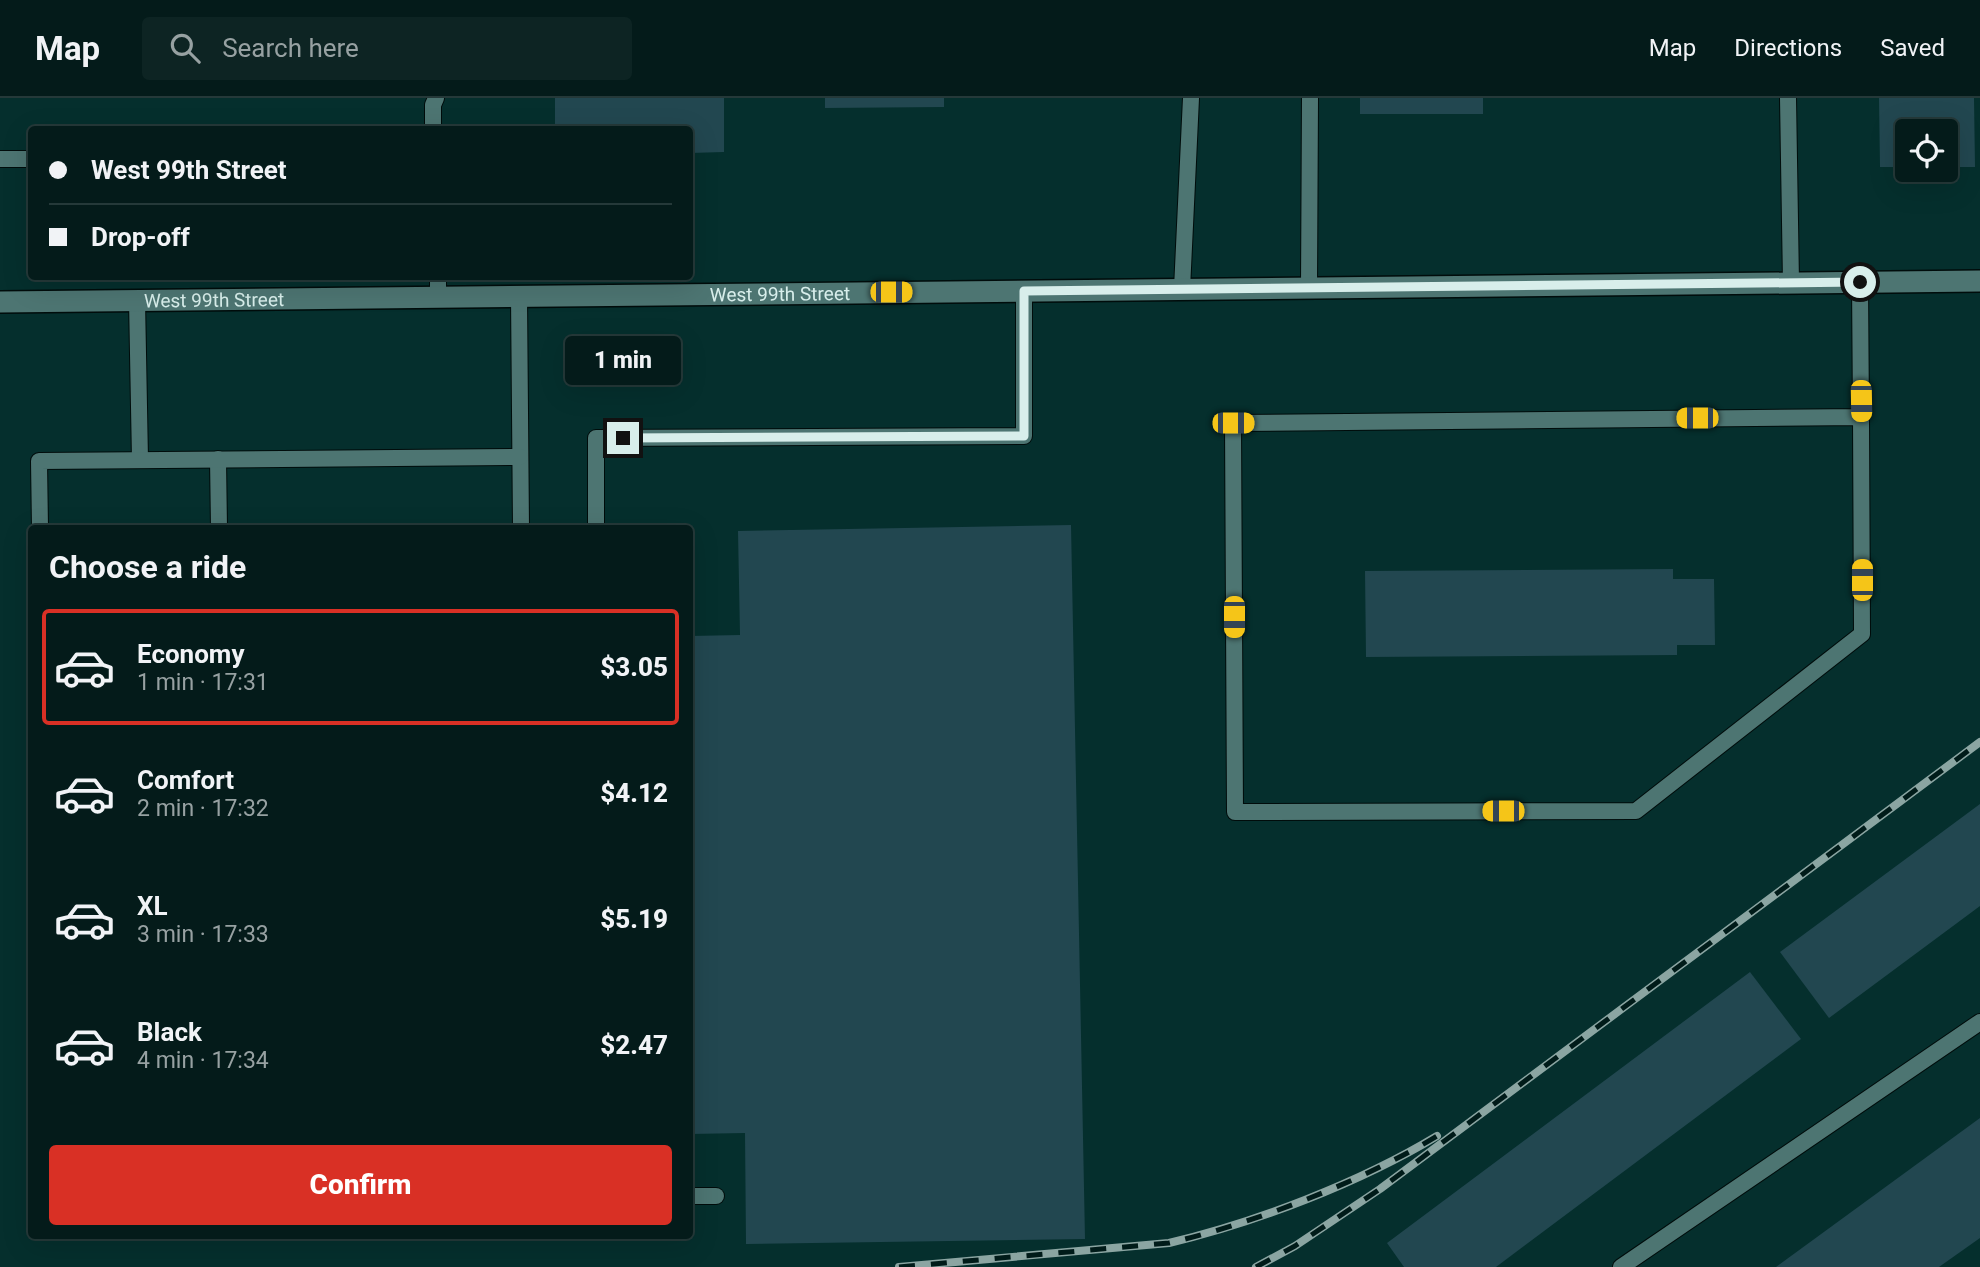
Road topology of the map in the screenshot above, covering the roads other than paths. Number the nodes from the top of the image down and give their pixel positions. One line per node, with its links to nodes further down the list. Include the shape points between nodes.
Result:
1 (436, 98): 5 (lane)
2 (1191, 98): 13 (lane)
3 (1310, 98): 12 (lane)
4 (1788, 98): 10 (lane)
5 (433, 126)
6 (0, 159): 7 (lane)
7 (28, 159)
8 (1980, 281): 9 (street, West 99th Street)
9 (1860, 282): 10 (street, West 99th Street); 18 (lane)
10 (1791, 283): 12 (street, West 99th Street)
11 (438, 287): 15 (street, West 99th Street); 16 (street, West 99th Street)
12 (1309, 288): 13 (street, West 99th Street)
13 (1182, 289): 14 (street, West 99th Street)
14 (1024, 291): 15 (street, West 99th Street); 25 (lane, via 1024,436 596,439)
15 (519, 296): 19 (lane)
16 (137, 300): 17 (street, West 99th Street); 21 (lane)
17 (0, 302)
18 (1861, 417): 18 (lane, via 1862,634 1636,811 1235,812 1233,423)
19 (520, 457): 20 (lane); 24 (lane)
20 (218, 459): 21 (lane); 23 (lane)
21 (139, 460): 22 (lane, via 39,461)
22 (40, 525)
23 (219, 525)
24 (521, 525)
25 (596, 525)
26 (1980, 1022): 29 (lane)
27 (693, 1196): 28 (lane)
28 (716, 1196)
29 (1620, 1267)

